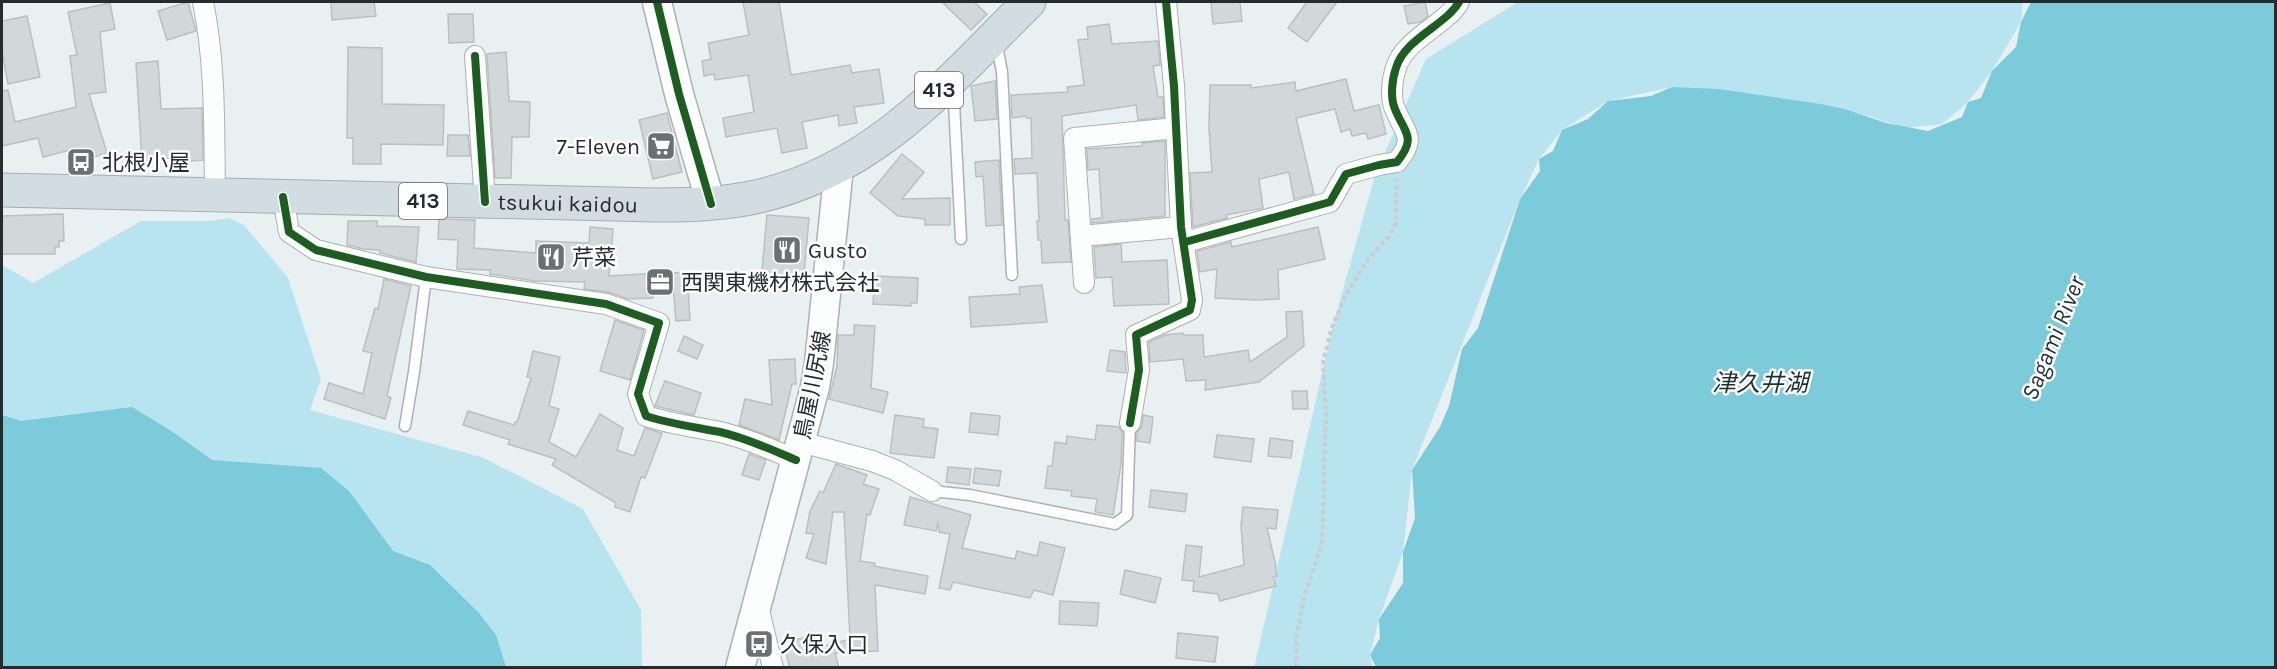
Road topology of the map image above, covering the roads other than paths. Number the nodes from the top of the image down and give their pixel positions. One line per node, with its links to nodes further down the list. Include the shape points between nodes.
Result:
1 (203, 2): 12 (street, via 214,68)
2 (657, 2): 15 (main road)
3 (1029, 2): 6 (highway, tsukui kaidou / 413)
4 (1166, 2): 9 (street)
5 (1461, 2): 16 (street, via 1409,47 1396,66 1394,108 1409,138 1407,150 1397,162 1346,174 1330,202)
6 (992, 39): 8 (highway, tsukui kaidou / 413); 19 (lane, via 1002,72)
7 (475, 56): 14 (street)
8 (945, 84): 10 (highway, tsukui kaidou / 413, via 891,133); 18 (lane, via 954,103)
9 (1176, 128): 16 (street); 17 (street, via 1074,138)
10 (839, 167): 15 (highway, tsukui kaidou / 413, via 779,190); 24 (main road, 鳥屋川尻線, via 819,363)
11 (2, 190): 12 (highway, tsukui kaidou / 413)
12 (215, 195): 13 (highway, tsukui kaidou / 413)
13 (282, 197): 14 (highway, tsukui kaidou / 413); 20 (street, via 289,231 316,250)
14 (485, 202): 15 (highway, tsukui kaidou / 413)
15 (711, 204)
16 (1183, 234): 17 (street); 22 (street, via 1190,310 1136,335 1139,370)
17 (1081, 236): 21 (street)
18 (961, 239)
19 (1012, 275)
20 (426, 277): 23 (lane); 24 (street, via 606,304 659,323 638,394 646,416)
21 (1084, 283)
22 (1130, 423): 25 (lane, via 1127,515 1116,524)
23 (405, 426)
24 (799, 451): 25 (street, via 872,461); 26 (main road, 鳥屋川尻線)
25 (932, 490)
26 (757, 605): 27 (main road, 鳥屋川尻線); 28 (street)
27 (740, 668)
28 (773, 668)

